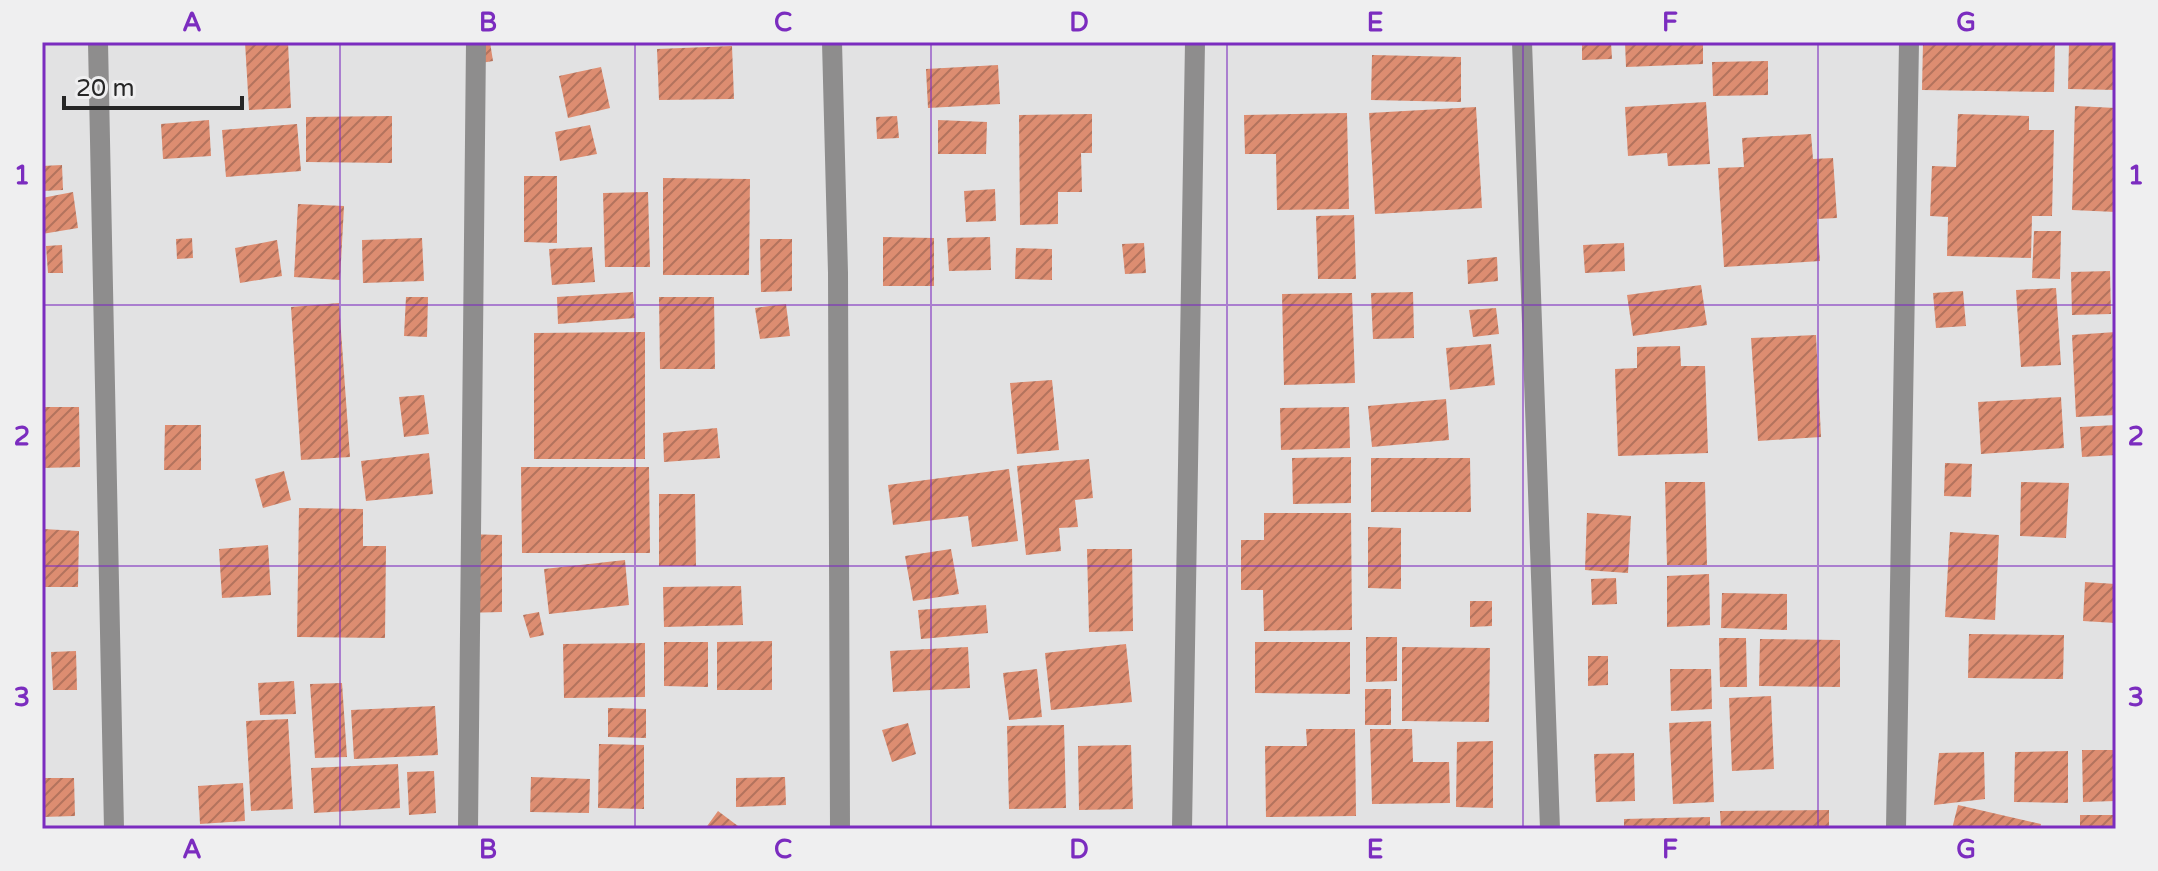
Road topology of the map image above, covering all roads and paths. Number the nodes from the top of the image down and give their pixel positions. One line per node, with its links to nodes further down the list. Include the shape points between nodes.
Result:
1 (98, 42): 7 (street)
2 (476, 42): 8 (street)
3 (832, 42): 9 (street, via 839,289)
4 (1195, 42): 10 (street)
5 (1522, 42): 11 (street)
6 (1909, 42): 12 (street)
7 (114, 829)
8 (468, 829)
9 (840, 829)
10 (1182, 829)
11 (1550, 829)
12 (1896, 829)

